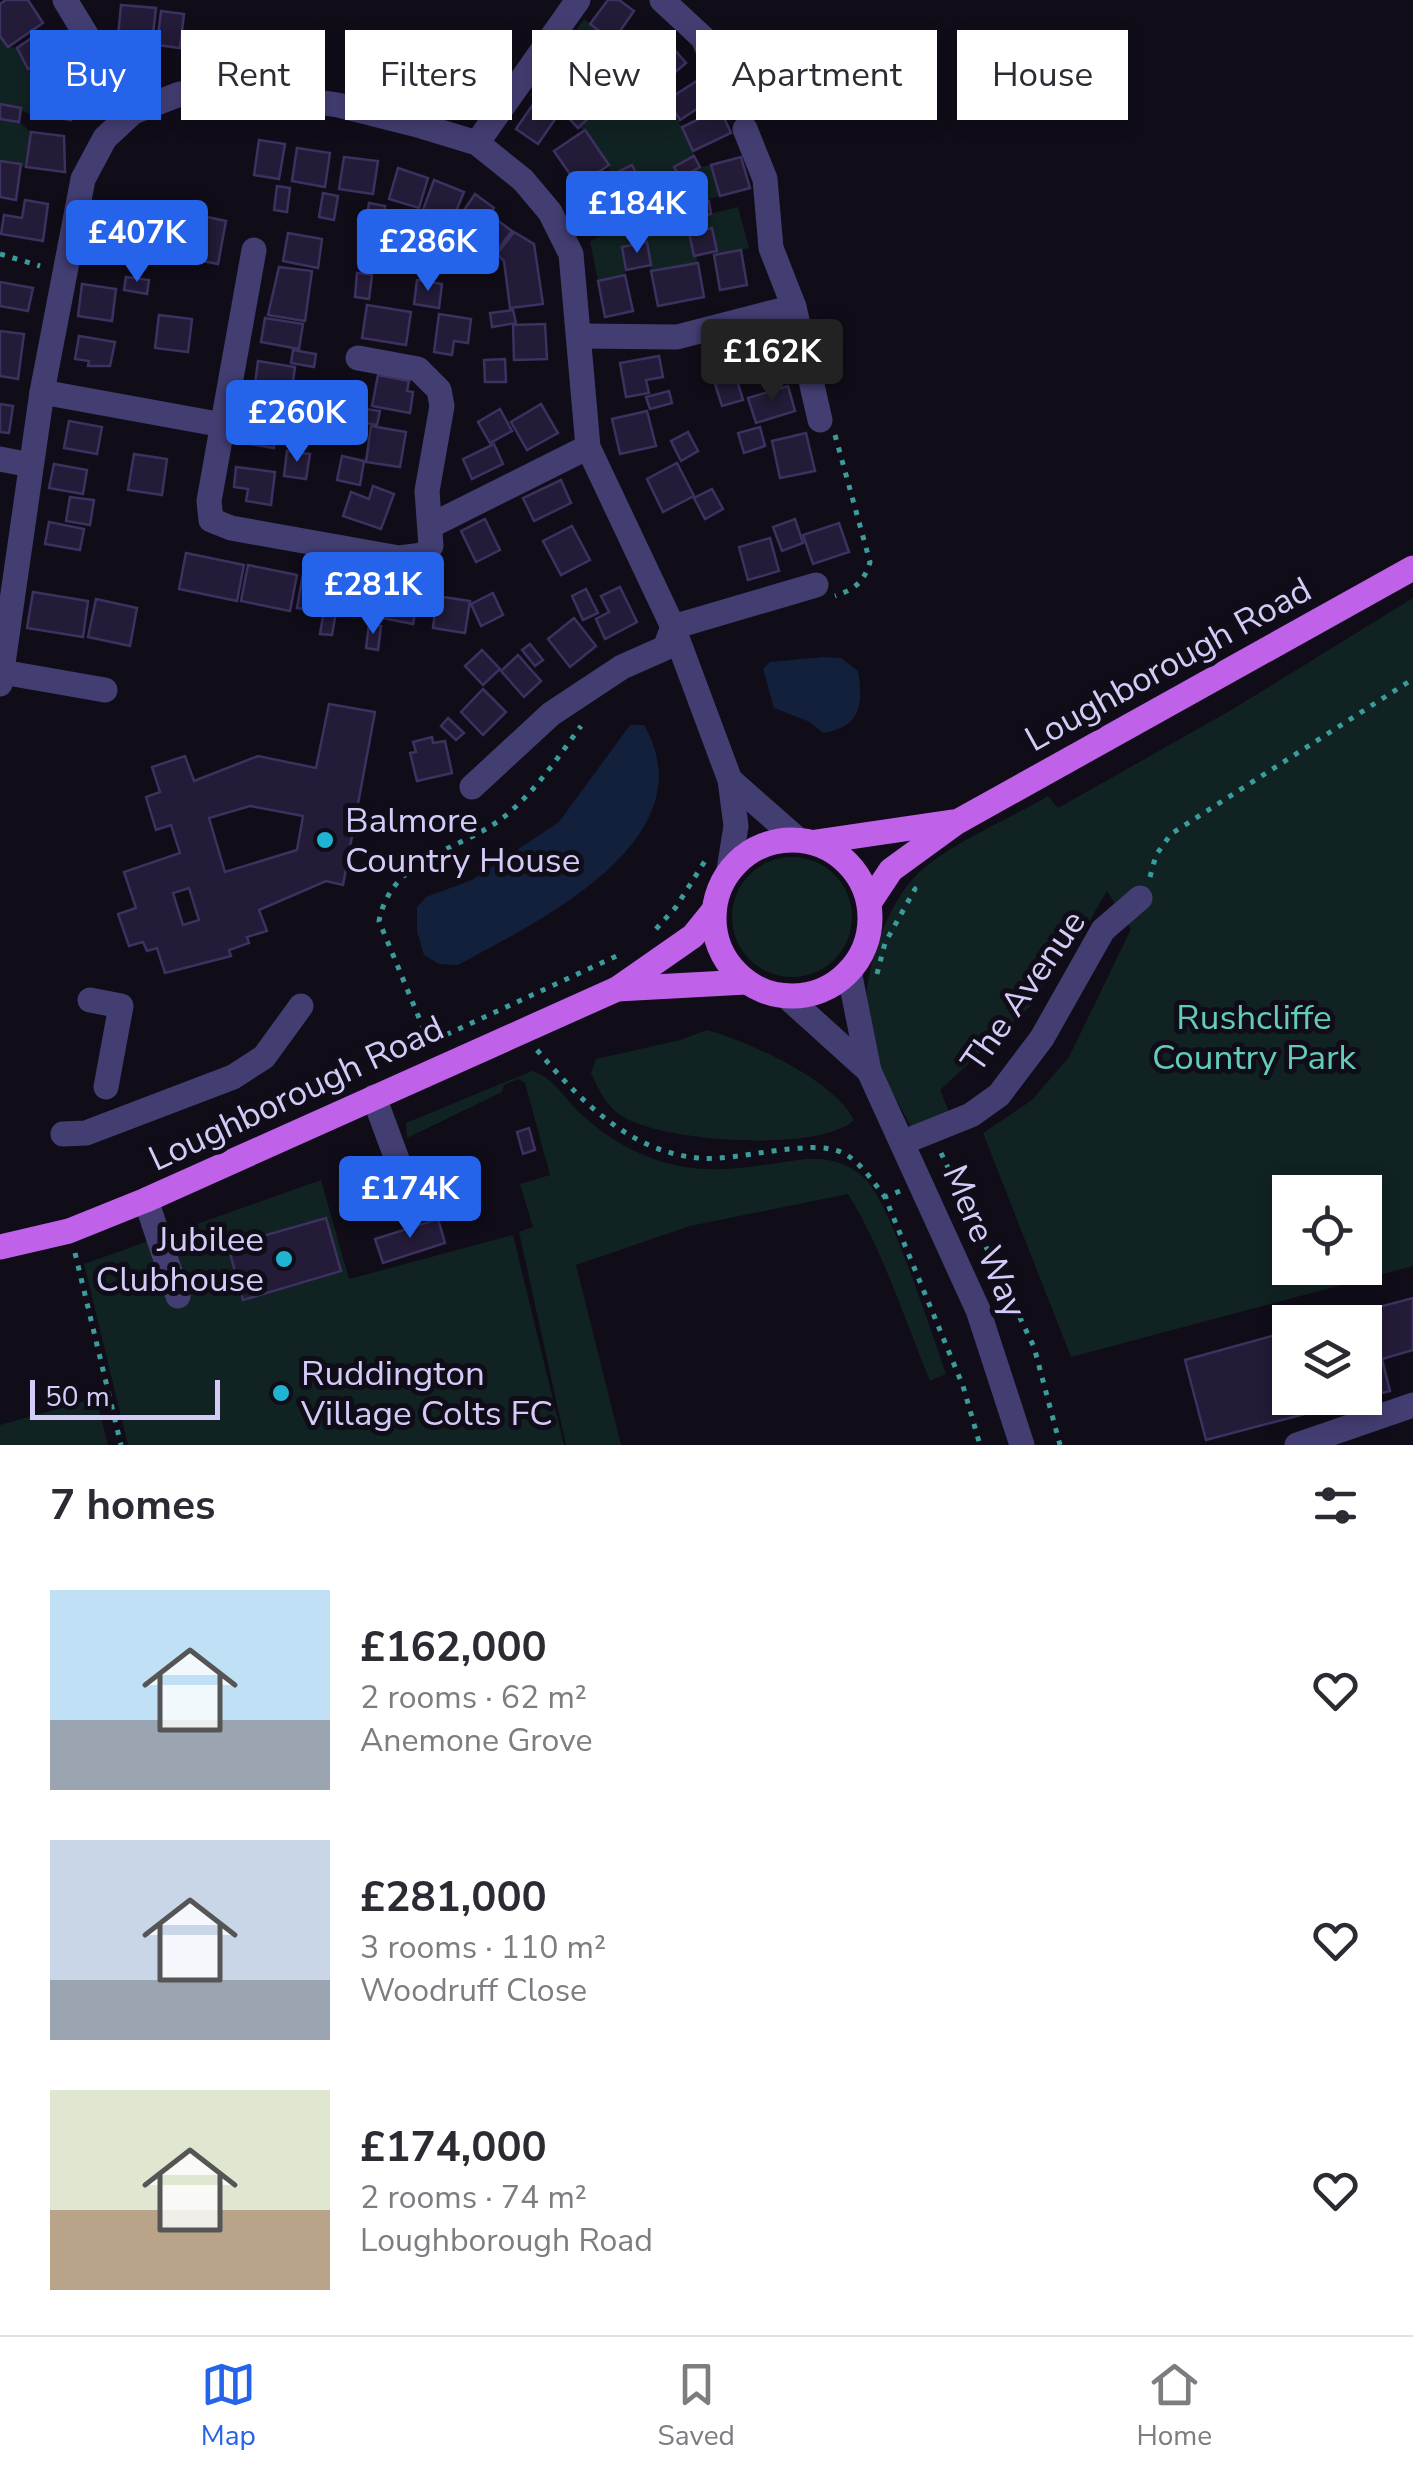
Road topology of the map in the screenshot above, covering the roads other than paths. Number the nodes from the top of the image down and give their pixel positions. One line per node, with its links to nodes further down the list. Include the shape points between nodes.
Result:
1 (65, 0): 4 (street)
2 (578, 0): 9 (street)
3 (662, 0): 5 (street)
4 (83, 30)
5 (696, 32)
6 (161, 101): 9 (street, via 260,78)
7 (124, 120): 14 (street, via 105,138 82,179)
8 (745, 130): 11 (street, via 764,179 774,262)
9 (477, 143): 12 (street, via 523,180 555,220 572,254)
10 (254, 250): 15 (street)
11 (794, 307): 12 (street, via 678,337); 16 (street)
12 (581, 336): 17 (street)
13 (358, 358): 20 (street, via 418,369 439,390 427,492)
14 (42, 392): 15 (street); 19 (street)
15 (223, 425): 20 (street, via 208,512 218,525 412,558 431,546)
16 (827, 425)
17 (588, 447): 20 (street); 23 (street)
18 (0, 460): 19 (street)
19 (31, 465): 24 (street)
20 (432, 525)
21 (1413, 568): 28 (main road, Loughborough Road)
22 (825, 591): 23 (street)
23 (673, 627): 26 (street); 27 (street, via 665,648 622,667 551,714 505,776)
24 (1, 678): 25 (street)
25 (105, 690)
26 (730, 780): 29 (street); 30 (street, via 736,826)
27 (472, 787)
28 (958, 822): 29 (main road, Loughborough Road); 32 (main road, Loughborough Road, via 890,870)
29 (806, 841): 30 (main road, via 771,842); 32 (main road, via 841,856)
30 (719, 862): 33 (main road)
31 (1140, 898): 44 (street, The Avenue, via 1103,930 1042,1038 999,1095)
32 (869, 903): 34 (main road, via 870,928)
33 (714, 910): 35 (main road, via 726,960); 36 (main road, Loughborough Road, via 693,936)
34 (849, 971): 37 (main road, via 820,990); 40 (street, Mere Way)
35 (746, 982): 36 (main road, Loughborough Road); 37 (main road)
36 (618, 989): 42 (main road, Loughborough Road)
37 (786, 996): 40 (street, Mere Way)
38 (90, 1000): 41 (street, via 121,1006)
39 (300, 1006): 43 (street, via 264,1057 234,1077 86,1133)
40 (869, 1071): 44 (street, Mere Way)
41 (106, 1087)
42 (374, 1098): 45 (main road, Loughborough Road); 46 (street)
43 (63, 1134)
44 (904, 1142): 51 (street, Mere Way, via 978,1310)
45 (146, 1200): 47 (main road, Loughborough Road, via 69,1231); 48 (street)
46 (416, 1208)
47 (0, 1247)
48 (178, 1296)
49 (1413, 1405): 50 (street)
50 (1354, 1436): 52 (street)
51 (1022, 1445)
52 (1298, 1445)

